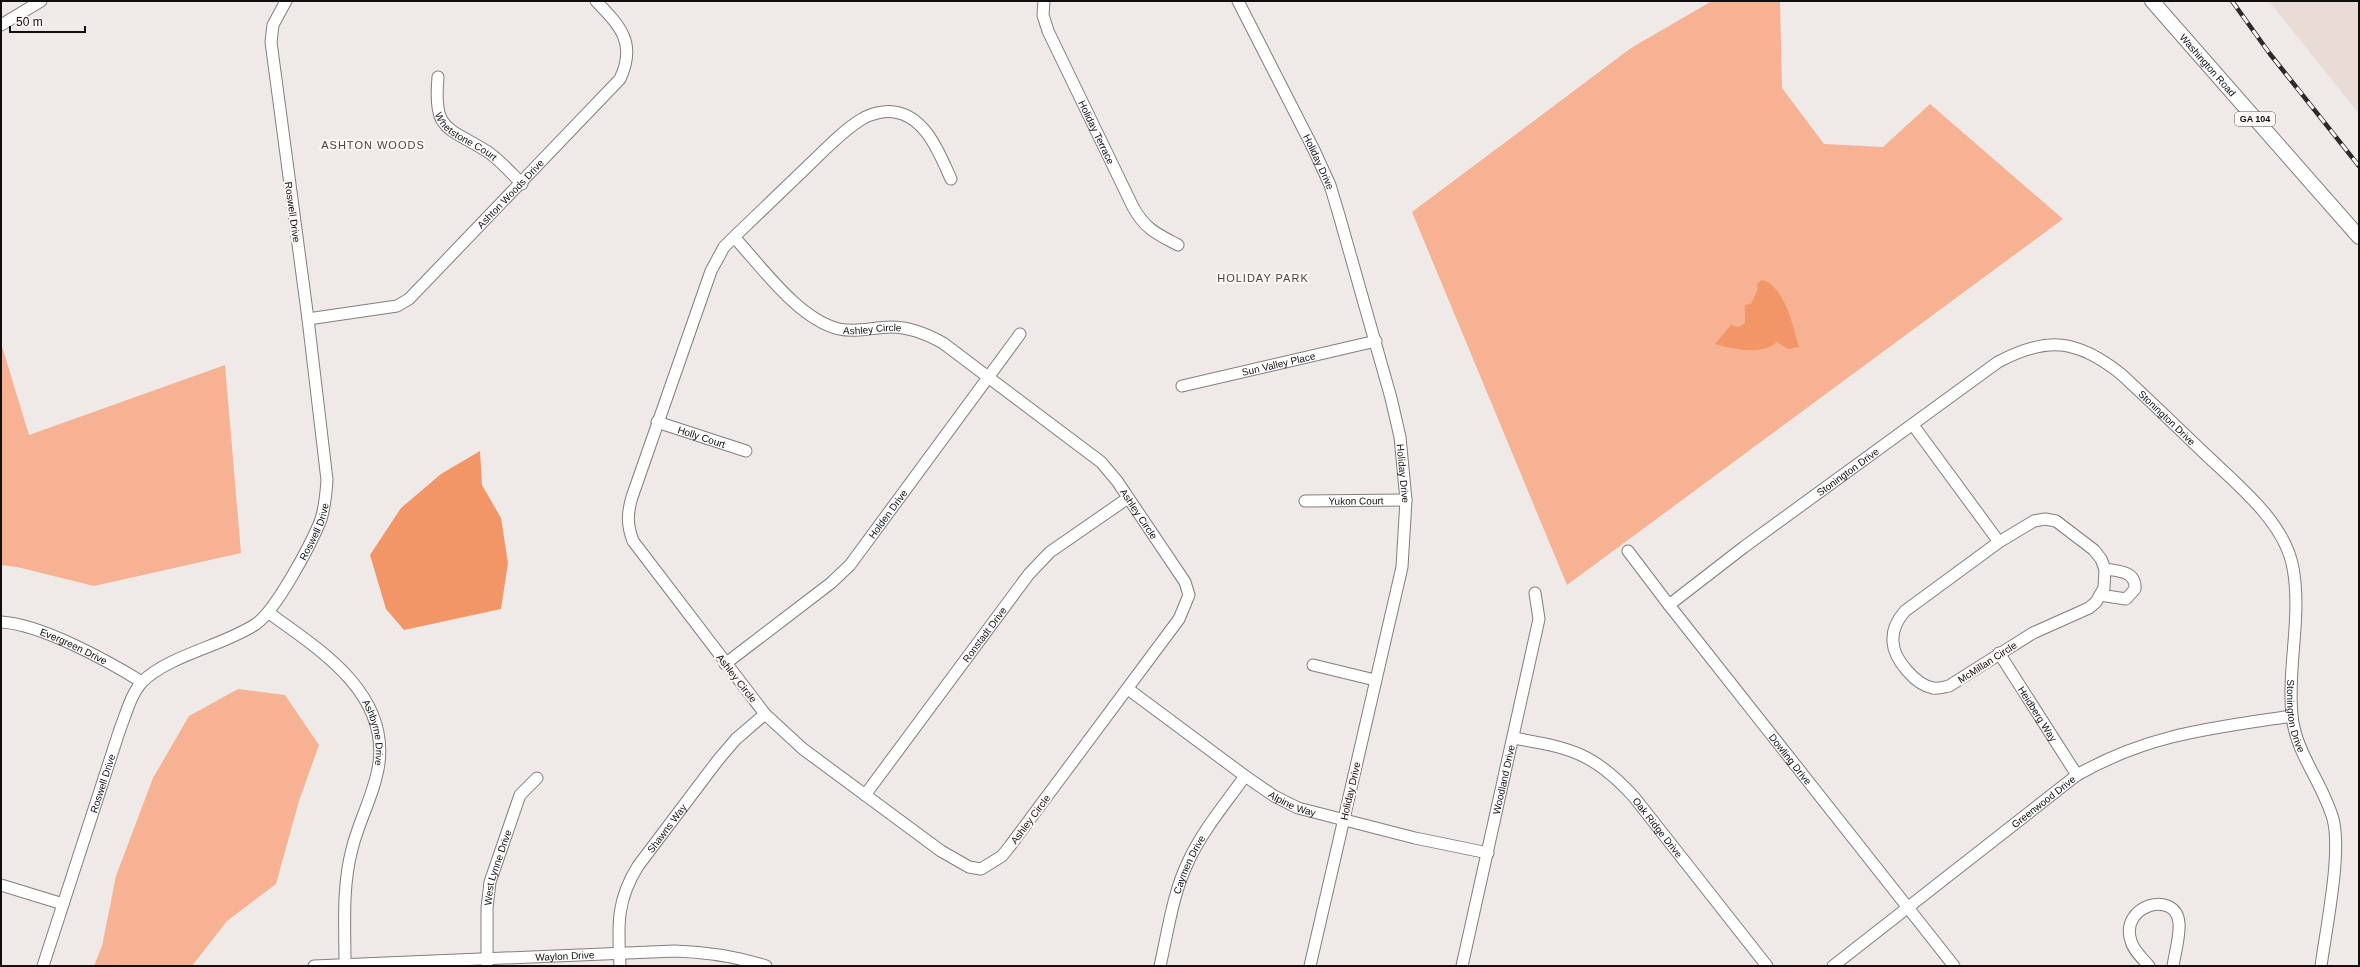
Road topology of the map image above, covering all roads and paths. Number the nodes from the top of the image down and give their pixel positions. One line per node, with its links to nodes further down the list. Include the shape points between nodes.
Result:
1 (41, 1): 7 (street)
2 (286, 1): 14 (street, Roswell Drive, via 273,25 270,42)
3 (596, 1): 10 (street, Ashton Woods Drive, via 623,33 628,49 627,65 620,79)
4 (1044, 1): 13 (street, Holiday Terrace, via 1043,15 1048,31 1133,207 1142,223 1155,234)
5 (1238, 1): 16 (street, Holiday Drive, via 1330,185)
6 (2152, 1): 12 (main road, Washington Road / GA 104)
7 (1, 25)
8 (438, 77): 10 (street, Whetstone Court, via 438,115 446,127 488,153)
9 (951, 179): 11 (street, Ashley Circle, via 935,144 923,129 909,117 894,112 878,113 863,118 842,133)
10 (522, 184): 14 (street, Ashton Woods Drive, via 408,299 397,306)
11 (734, 237): 17 (street, Ashley Circle, via 785,292 821,322 839,329 910,329 943,343); 19 (street, Ashley Circle, via 724,247 711,271)
12 (2359, 237)
13 (1178, 245)
14 (308, 319): 31 (street, Roswell Drive, via 327,480 326,501 320,522)
15 (1020, 334): 17 (street, Holden Drive)
16 (1376, 341): 18 (street, Sun Valley Place); 23 (street, Holiday Drive, via 1400,437)
17 (990, 377): 22 (street, Ashley Circle, via 1101,462); 34 (street, Holden Drive, via 850,565 831,583)
18 (1182, 386)
19 (657, 422): 21 (street, Holly Court); 34 (street, Ashley Circle, via 632,497 628,512 628,528 634,541)
20 (1913, 425): 25 (street); 30 (street, Stonington Drive, via 1744,547); 40 (street, Stonington Drive, via 1998,362 2019,351 2040,344 2062,345 2084,350 2102,359 2251,498 2277,531 2293,566 2295,584)
21 (746, 451)
22 (1128, 498): 38 (street, Ashley Circle, via 1178,570 1189,595 1179,618); 45 (street, Ronstadt Drive, via 1050,552 1029,574)
23 (1406, 500): 24 (street, Yukon Court); 36 (street, Holiday Drive, via 1402,567)
24 (1305, 501)
25 (2000, 542): 27 (street, McMillan Circle, via 2034,521 2056,521 2094,550); 33 (street, McMillan Circle, via 1904,611 1897,620 1892,642 1896,654 1911,674 1921,683 1934,688 1949,686)
26 (1628, 551): 30 (street, Dowling Drive)
27 (2105, 569): 29 (street); 29 (street, via 2128,573 2134,580 2135,589 2130,596 2122,600)
28 (1535, 593): 41 (street, Woodland Drive, via 1539,619)
29 (2100, 596): 33 (street, McMillan Circle, via 2089,608 2033,632)
30 (1669, 605): 50 (street, Dowling Drive)
31 (269, 613): 37 (street, Roswell Drive, via 238,634 178,660); 53 (street, Ashbyrne Drive, via 342,669 366,702 374,718 380,741 373,786 358,829 347,874)
32 (1, 622): 37 (street, Evergreen Drive, via 33,628 116,666)
33 (1999, 653): 42 (street, Heidberg Way)
34 (725, 664): 39 (street, Ashley Circle)
35 (1313, 665): 36 (street)
36 (1374, 680): 46 (street, Holiday Drive)
37 (142, 682): 49 (street, Roswell Drive, via 120,729)
38 (1128, 689): 43 (street, Alpine Way); 45 (street, Ashley Circle, via 1002,856 981,869 969,867 941,851)
39 (765, 714): 45 (street, Ashley Circle, via 803,749); 51 (street, Shawns Way, via 736,739 718,760 626,884 621,902)
40 (2292, 716): 42 (street, Greenwood Drive, via 2203,729 2166,738 2127,750); 66 (street, Stonington Drive, via 2304,756 2333,820 2336,837)
41 (1514, 738): 47 (street, Woodland Drive); 61 (street, Oak Ridge Drive, via 1552,745 1581,754 1600,764 1619,780)
42 (2078, 775): 50 (street, Greenwood Drive)
43 (1245, 776): 46 (street, Alpine Way, via 1274,796 1298,808); 58 (street, Caymen Drive, via 1207,829 1189,860 1178,890)
44 (537, 778): 52 (street, West Lynne Drive, via 520,795 490,882 487,908)
45 (865, 795)
46 (1343, 821): 47 (street, Alpine Way); 59 (street, Holiday Drive)
47 (1488, 853): 60 (street, Woodland Drive)
48 (1, 885): 49 (street)
49 (63, 904): 54 (street, Roswell Drive)
50 (1908, 907): 62 (street, Greenwood Drive); 63 (street, Dowling Drive)
51 (620, 953): 52 (street, Waylon Drive); 56 (street, Shawns Way); 57 (street, Waylon Drive, via 707,952)
52 (487, 962): 53 (street, Waylon Drive)
53 (345, 964): 55 (street, Waylon Drive)
54 (43, 966)
55 (314, 966)
56 (620, 966)
57 (766, 966)
58 (1160, 966)
59 (1310, 966)
60 (1462, 966)
61 (1767, 966)
62 (1833, 966)
63 (1954, 966)
64 (2148, 966): 65 (street, via 2131,943 2129,931 2132,918 2143,908 2155,904 2166,905 2175,912 2179,923)
65 (2173, 966)
66 (2321, 966)

